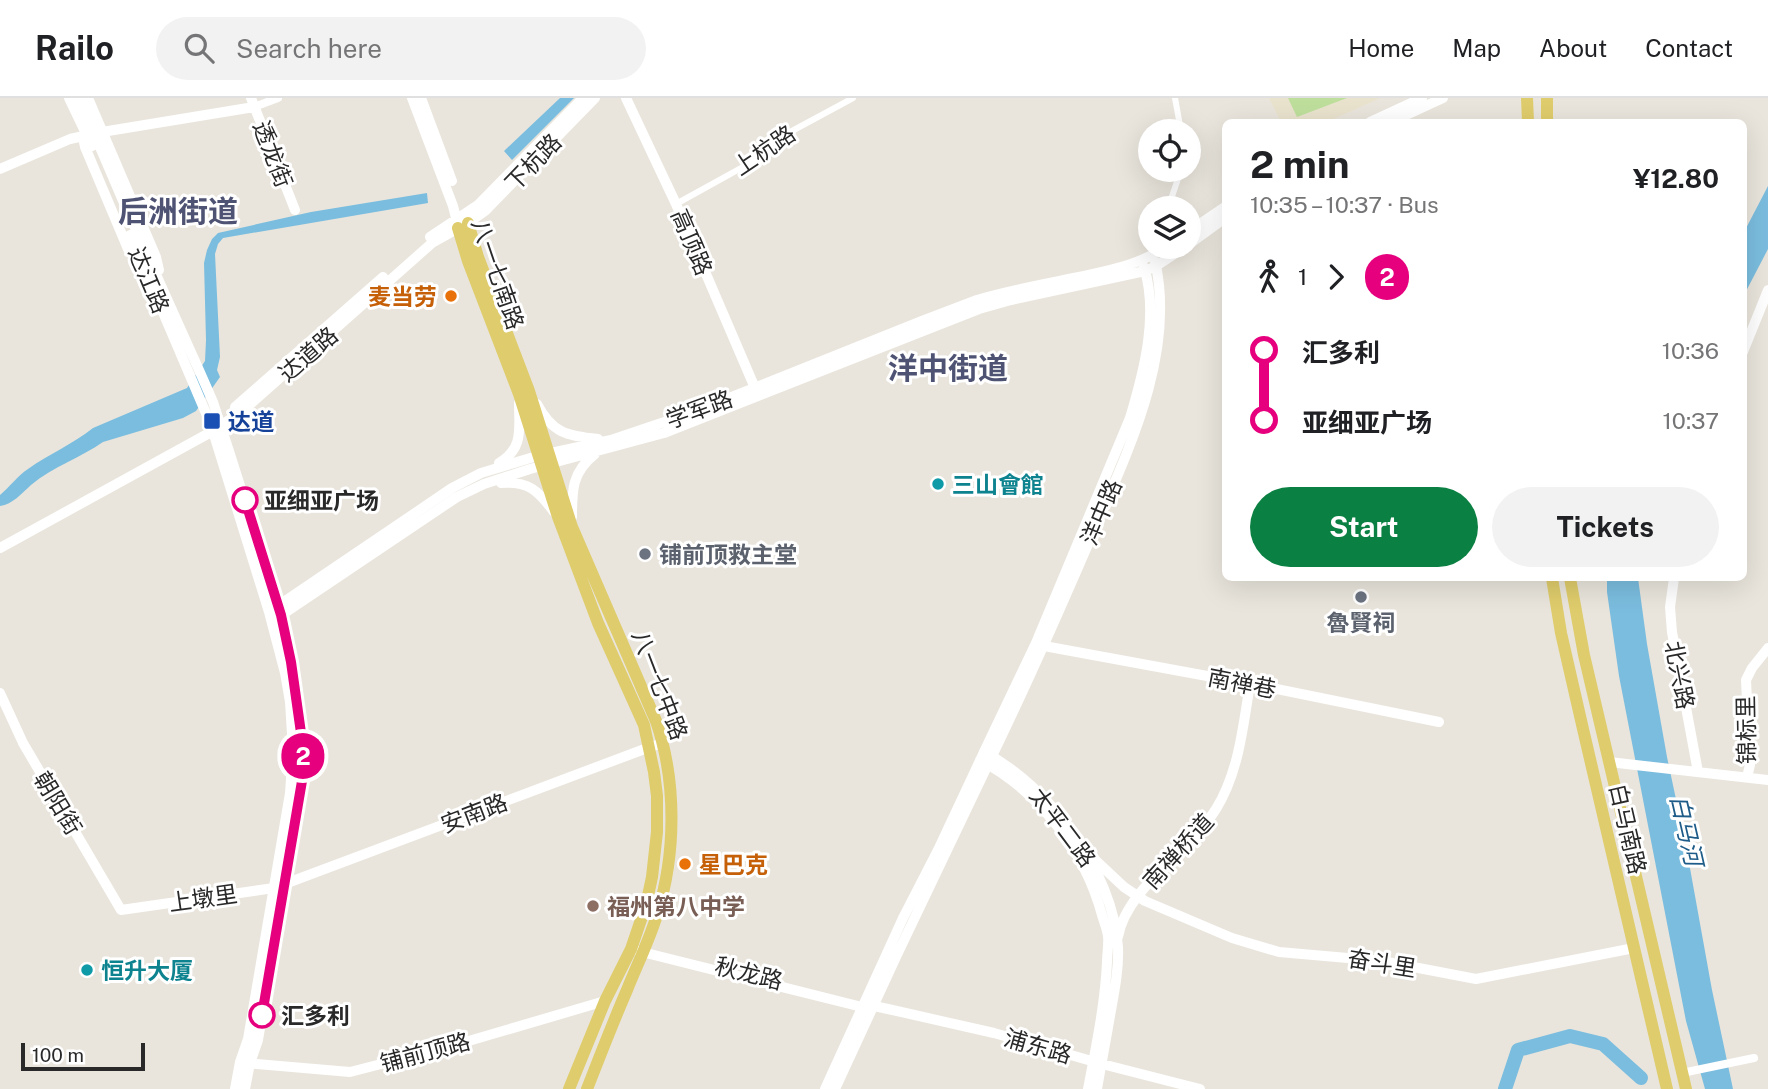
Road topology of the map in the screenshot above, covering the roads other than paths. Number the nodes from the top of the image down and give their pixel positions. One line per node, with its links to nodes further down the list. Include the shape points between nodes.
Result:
1 (69, 98): 22 (main road, 达江路, via 81,124)
2 (79, 98): 22 (main road, 达江路)
3 (88, 98): 22 (main road)
4 (278, 98): 16 (street)
5 (412, 98): 28 (main road, 八一七南路)
6 (421, 98): 28 (main road, 八一七南路)
7 (583, 98): 28 (main road, 下杭路)
8 (595, 98): 28 (main road, 下杭路, via 485,211)
9 (626, 98): 24 (street, 高顶路)
10 (853, 98): 24 (street, 上杭路, via 766,145 770,152)
11 (1175, 98): 17 (street)
12 (1422, 98): 18 (main road)
13 (1443, 98): 19 (main road)
14 (1527, 98): 20 (main road)
15 (1546, 98): 21 (main road)
16 (253, 102): 22 (street); 26 (street, 透龙街)
17 (1179, 119)
18 (1376, 119)
19 (1398, 119)
20 (1528, 119)
21 (1548, 119)
22 (92, 134): 23 (street); 35 (main road, 达江路)
23 (0, 169)
24 (676, 204): 36 (street, 高顶路)
25 (1222, 209): 29 (main road)
26 (295, 210)
27 (1222, 221): 30 (main road)
28 (462, 222): 37 (main road, 八一七南路); 38 (main road, 达道路, via 432,243 246,408)
29 (1201, 223)
30 (1201, 236)
31 (1155, 260): 32 (main road, 学军路); 51 (main road, 洋中路, via 1158,340 1143,409)
32 (1143, 266): 36 (main road, 学军路, via 977,300); 40 (main road, 学军路, via 979,309 664,433); 58 (main road, 洋中路, via 1149,333 1130,418)
33 (1767, 294): 34 (street)
34 (1747, 342)
35 (196, 374): 38 (main road, 达江路, via 202,403); 38 (main road, 达江路, via 209,393)
36 (755, 388): 39 (main road, 学军路)
37 (524, 392): 39 (main road, via 559,431); 41 (main road, 八一七南路); 42 (main road, via 516,448)
38 (216, 425): 45 (main road, 达道路); 46 (main road, 达道路); 50 (main road)
39 (611, 440): 41 (main road, 学军路)
40 (598, 452): 41 (main road, 学军路); 44 (main road, via 577,474)
41 (544, 459): 42 (main road, 学军路); 43 (main road, 八一七中路); 44 (main road, 八一七中路)
42 (483, 479): 43 (main road, via 530,487); 50 (main road, 学军路)
43 (558, 517): 57 (main road, 八一七中路)
44 (572, 527): 56 (main road, 八一七中路)
45 (0, 541)
46 (0, 548)
47 (1552, 581): 69 (main road, 白马南路)
48 (1571, 581): 59 (main road)
49 (1674, 581): 60 (street, 北兴路, via 1672,632)
50 (275, 614): 64 (main road, via 293,750)
51 (1044, 646): 53 (street, 南禅巷); 58 (main road, 洋中路)
52 (1768, 648): 61 (street, 锦标里, via 1746,680)
53 (1250, 684): 55 (street, 南禅巷); 65 (street, 南禅桥道, via 1236,757 1222,797 1203,827)
54 (0, 693): 66 (street, 朝阳街, via 23,743)
55 (1439, 722)
56 (663, 743): 57 (street, 安南路); 68 (main road, 八一七中路, via 670,798 669,848 662,897)
57 (650, 747): 64 (street, 安南路); 68 (main road, 八一七中路, via 657,832)
58 (986, 758): 63 (street, 太平二路, via 1013,770 1033,787); 71 (street, via 895,957); 74 (street, 太平二路, via 1025,791 1056,826 1096,895 1108,937)
59 (1609, 762): 60 (street); 75 (main road)
60 (1698, 772): 61 (street)
61 (1747, 777): 62 (street)
62 (1768, 780)
63 (1085, 850): 65 (street, 奋斗里); 67 (street, 太平二路, via 1108,899)
64 (279, 886): 66 (street, 上墩里); 73 (main road, via 258,1040)
65 (1137, 897): 67 (street, 南禅桥道, via 1121,926); 69 (street, 奋斗里, via 1269,949 1382,961 1472,979)
66 (121, 910)
67 (1118, 945): 74 (street, 太平二路, via 1117,979)
68 (639, 947): 70 (main road, 八一七中路); 71 (street, 秋龙路); 79 (main road, 八一七中路, via 627,990)
69 (1634, 948): 85 (main road, 白马南路)
70 (605, 1001): 73 (street, 铺前顶路, via 349,1072); 78 (main road, 八一七中路)
71 (867, 1005): 74 (street, 浦东路, via 974,1028); 80 (street); 81 (street)
72 (1754, 1058): 75 (street)
73 (245, 1063): 76 (main road); 77 (main road)
74 (1097, 1063): 82 (street, 太平二路); 83 (street, 太平二路); 84 (street, 浦东路)
75 (1682, 1073): 86 (main road)
76 (235, 1089)
77 (245, 1089)
78 (569, 1089)
79 (587, 1089)
80 (825, 1089)
81 (835, 1089)
82 (1088, 1089)
83 (1097, 1089)
84 (1200, 1089)
85 (1667, 1089)
86 (1686, 1089)

